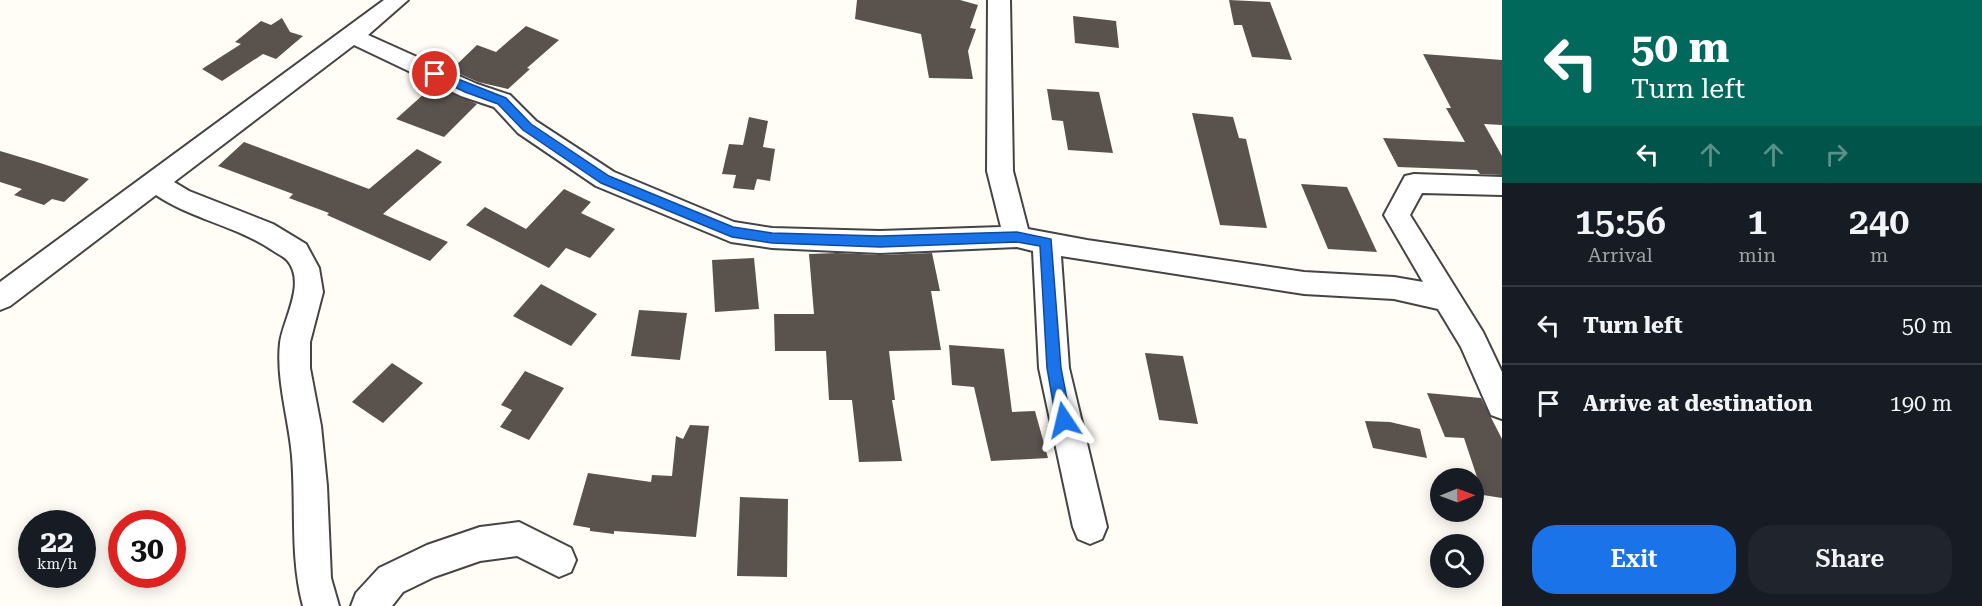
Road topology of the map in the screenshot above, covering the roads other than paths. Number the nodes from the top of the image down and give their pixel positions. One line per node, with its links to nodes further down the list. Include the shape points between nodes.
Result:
1 (397, 0): 3 (street)
2 (999, 0): 6 (street, via 1000,171)
3 (352, 36): 4 (street); 6 (street, via 469,90 502,101 527,127 605,179 732,232 772,238 880,242)
4 (156, 182): 8 (street); 13 (street, via 180,198 264,231 296,252 305,268 309,292 295,342 295,368 311,486 313,578)
5 (1502, 186): 9 (street, via 1414,183 1398,215)
6 (1017, 237): 7 (street)
7 (1046, 243): 9 (street, via 1304,283 1394,288); 11 (street, via 1054,368)
8 (0, 298)
9 (1447, 299): 10 (street, via 1473,341)
10 (1502, 405)
11 (1090, 527)
12 (560, 560): 14 (street, via 519,539 480,544 427,562 391,580)
13 (321, 606)
14 (369, 606)

